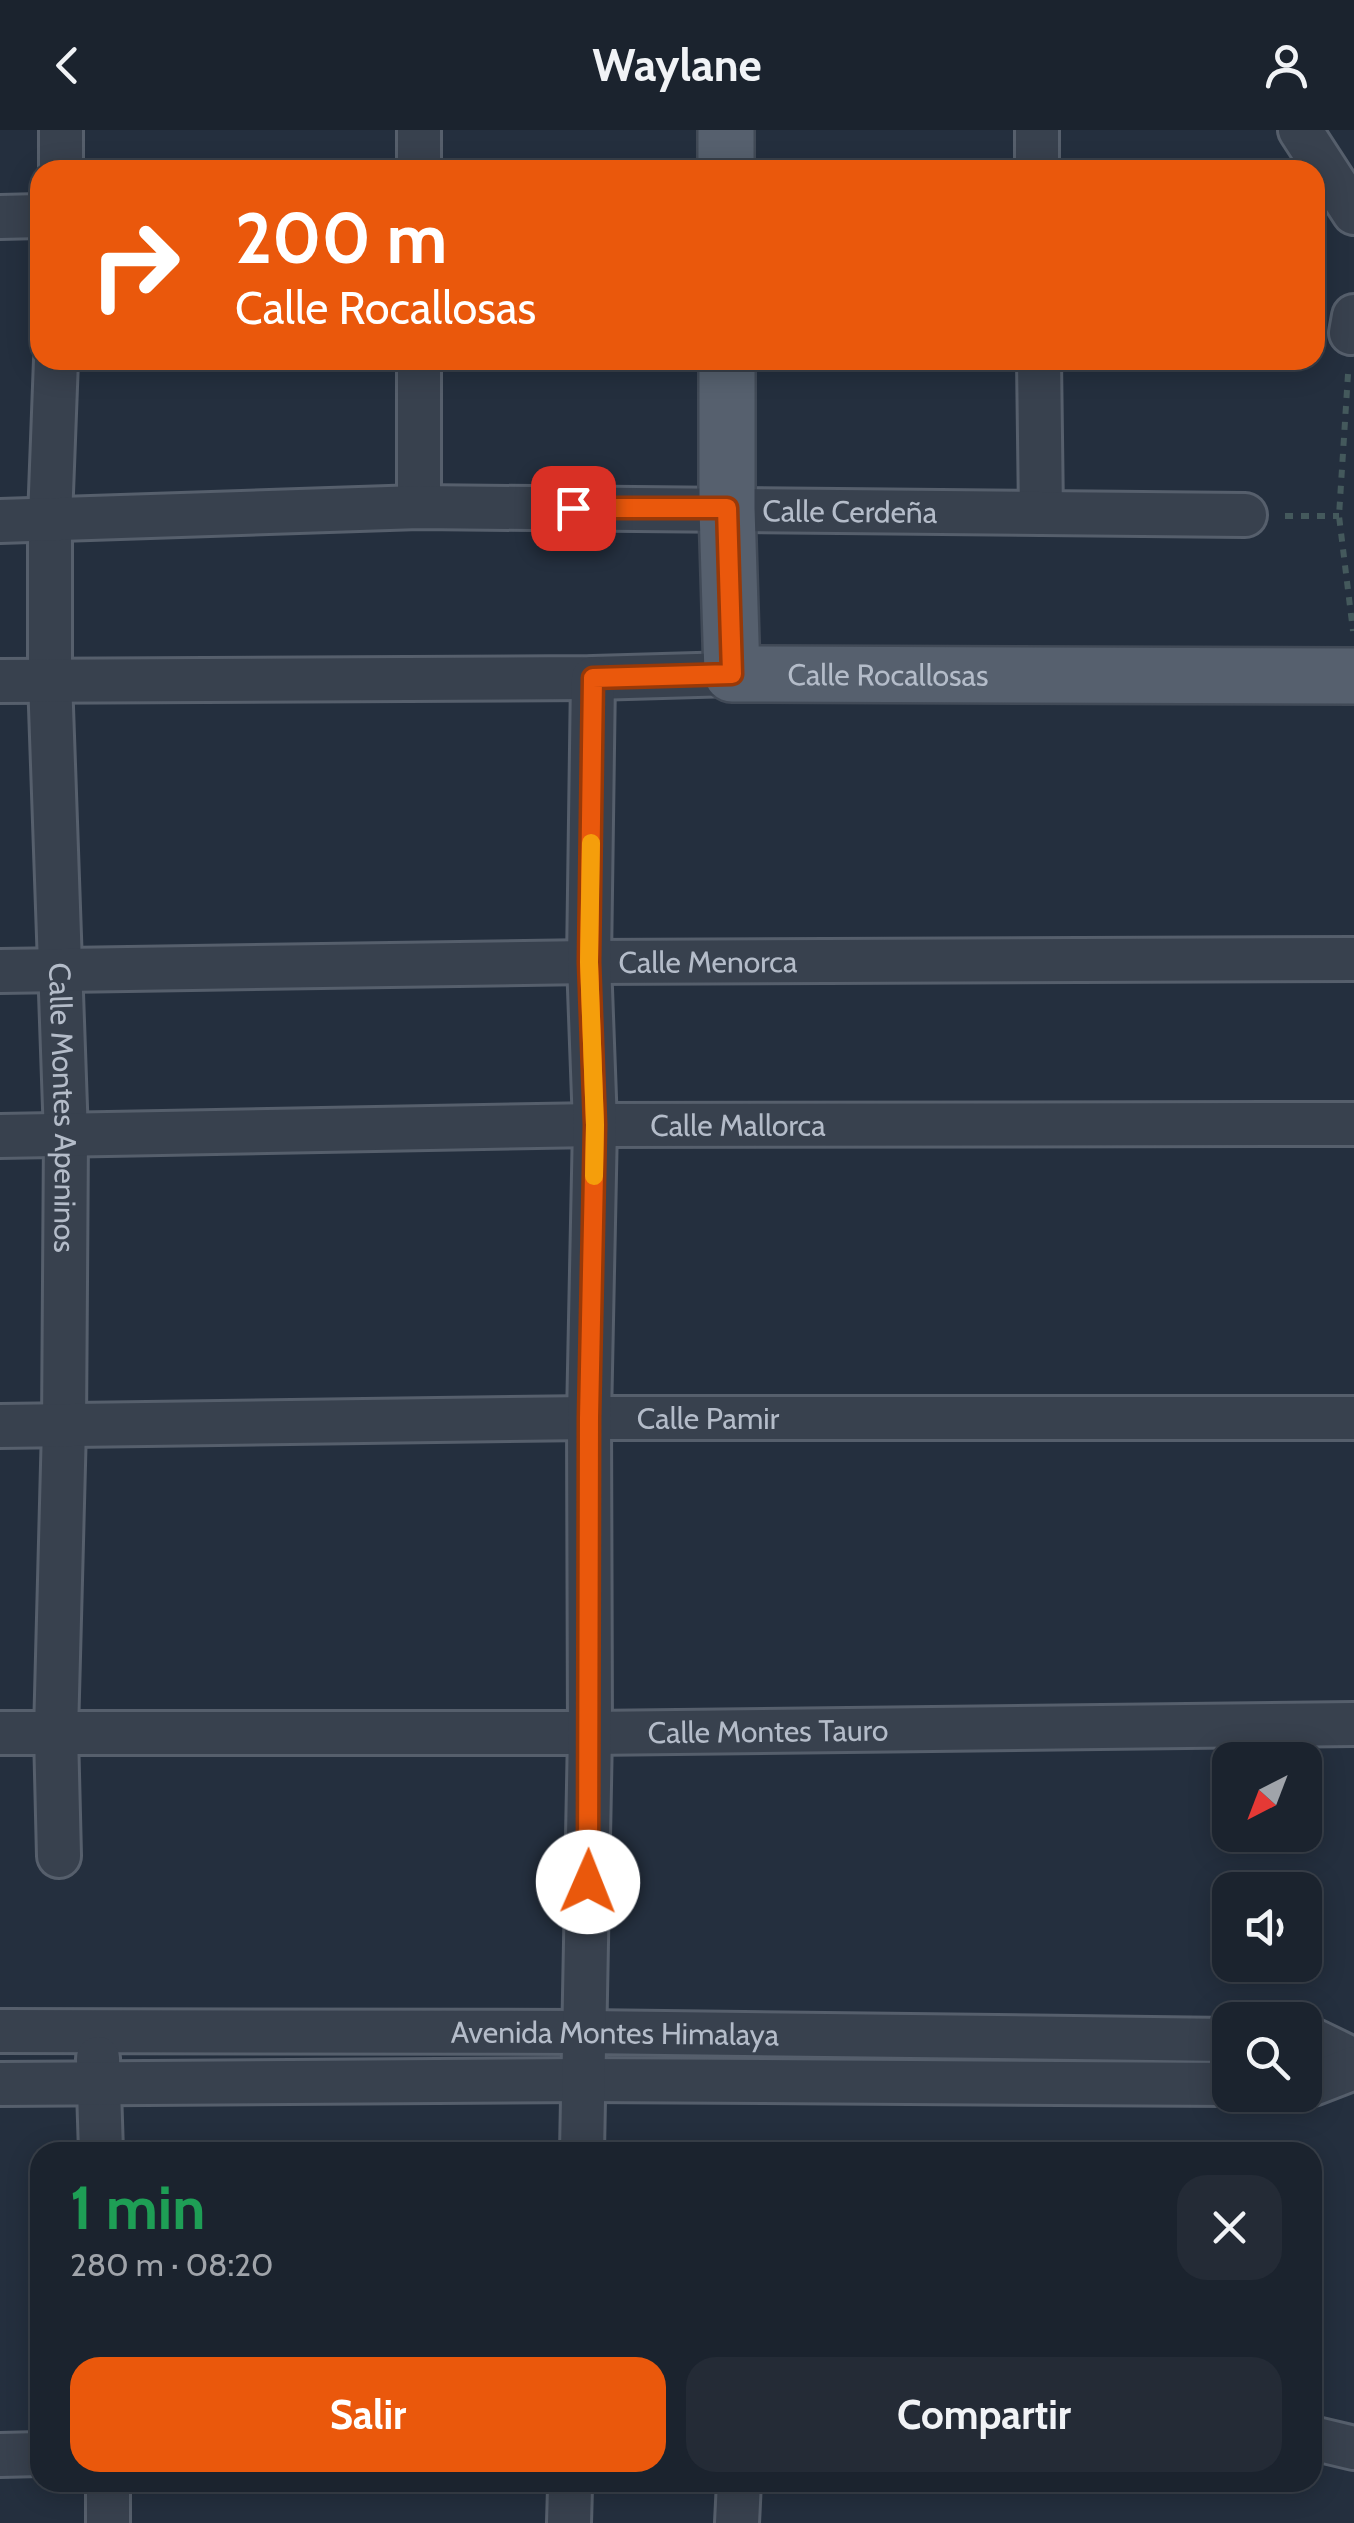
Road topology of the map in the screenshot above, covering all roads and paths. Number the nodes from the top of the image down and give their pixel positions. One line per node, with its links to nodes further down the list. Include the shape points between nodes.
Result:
1 (61, 130): 6 (street)
2 (418, 130): 7 (street)
3 (726, 130): 8 (main road)
4 (1037, 130): 9 (street)
5 (1300, 130): 10 (street)
6 (61, 160)
7 (418, 160)
8 (726, 160)
9 (1037, 160)
10 (1320, 160)
11 (1325, 168): 12 (street)
12 (1354, 213)
13 (30, 216): 14 (street)
14 (0, 217)
15 (1352, 325): 24 (path)
16 (56, 370): 25 (street, Calle Montes Apeninos)
17 (418, 370): 20 (street)
18 (727, 370): 21 (main road)
19 (1039, 370): 22 (street)
20 (418, 506): 21 (street, Calle Cerdeña); 25 (street, Calle Cerdeña)
21 (727, 508): 22 (street, Calle Cerdeña); 28 (main road)
22 (1041, 513): 23 (street, Calle Cerdeña)
23 (1246, 515): 24 (path)
24 (1339, 516): 27 (path)
25 (50, 519): 26 (street, Calle Cerdeña); 31 (street, Calle Montes Apeninos)
26 (0, 521)
27 (1354, 637)
28 (732, 674): 29 (main road, Calle Rocallosas); 30 (street, Calle Rocallosas)
29 (1354, 676)
30 (593, 678): 31 (street, Calle Rocallosas); 34 (street)
31 (50, 679): 32 (street, Calle Rocallosas); 36 (street, Calle Montes Apeninos)
32 (0, 681)
33 (1354, 959): 34 (street, Calle Menorca)
34 (589, 962): 36 (street, Calle Menorca); 38 (street)
35 (0, 971): 36 (street, Calle Menorca)
36 (61, 971): 40 (street, Calle Montes Apeninos)
37 (1354, 1124): 38 (street, Calle Mallorca)
38 (595, 1125): 40 (street, Calle Mallorca); 41 (street)
39 (0, 1136): 40 (street, Calle Mallorca)
40 (66, 1136): 44 (street, Calle Montes Apeninos)
41 (589, 1418): 42 (street, Calle Pamir); 44 (street, Calle Pamir); 48 (street)
42 (1354, 1418)
43 (0, 1426): 44 (street, Calle Pamir)
44 (64, 1426): 47 (street, Calle Montes Apeninos)
45 (1354, 1724): 48 (street, Calle Montes Tauro)
46 (0, 1732): 47 (street, Calle Montes Tauro)
47 (56, 1733): 48 (street, Calle Montes Tauro); 49 (street, Calle Montes Apeninos)
48 (590, 1733): 52 (street)
49 (59, 1856)
50 (0, 2031): 51 (street, Avenida Montes Himalaya)
51 (98, 2031): 52 (street, Avenida Montes Himalaya); 61 (street)
52 (586, 2032): 53 (street, Avenida Montes Himalaya); 57 (street)
53 (1212, 2040)
54 (1322, 2043): 55 (street)
55 (1354, 2060)
56 (1354, 2068): 58 (street)
57 (585, 2080): 60 (street, Avenida Montes Himalaya); 61 (street, Avenida Montes Himalaya); 63 (street)
58 (1322, 2080)
59 (0, 2084): 61 (street, Avenida Montes Himalaya)
60 (1212, 2084)
61 (99, 2085): 62 (street)
62 (101, 2142)
63 (582, 2142)
64 (1322, 2440): 65 (street)
65 (1354, 2448)
66 (30, 2454): 67 (street)
67 (0, 2455)
68 (108, 2492): 71 (street)
69 (570, 2492): 72 (street)
70 (738, 2492): 73 (street)
71 (108, 2523)
72 (569, 2523)
73 (737, 2523)

